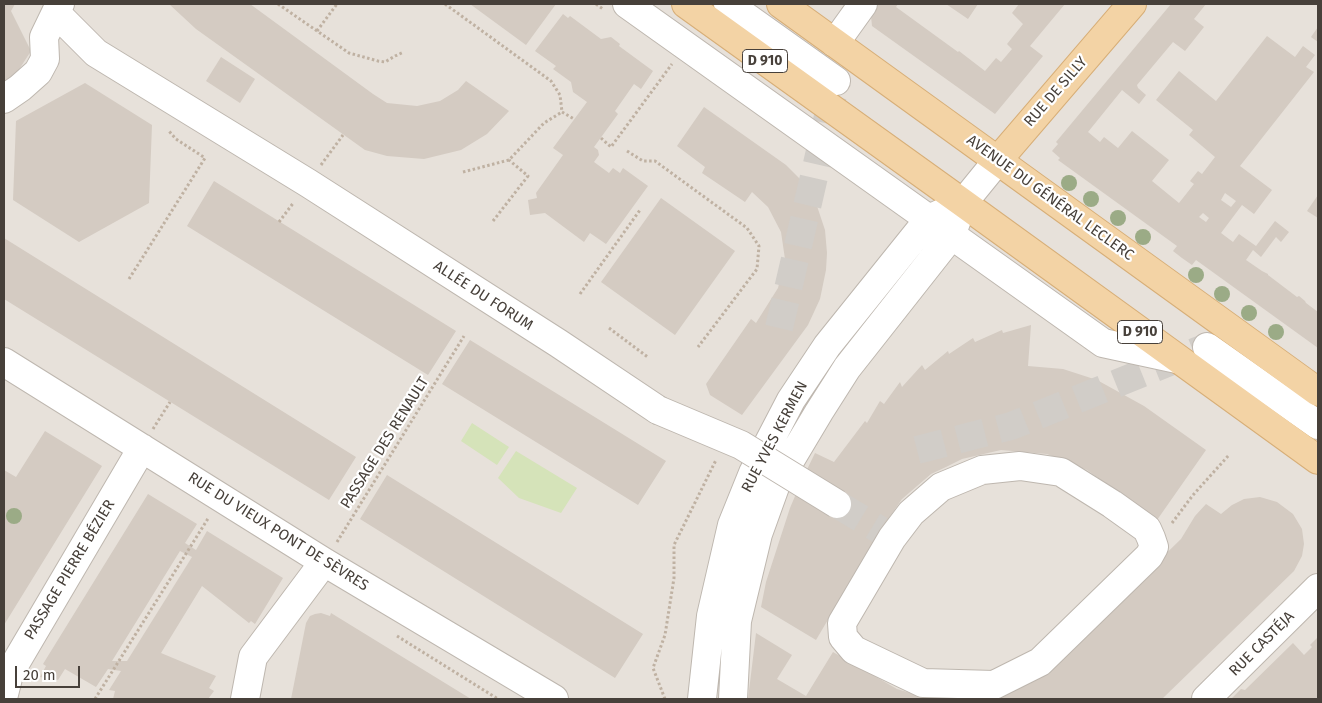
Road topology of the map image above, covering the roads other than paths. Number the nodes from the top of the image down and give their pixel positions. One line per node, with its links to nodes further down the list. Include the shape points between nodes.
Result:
1 (627, 4): 14 (street)
2 (686, 4): 13 (main road, D 910)
3 (728, 4): 9 (street)
4 (781, 4): 8 (main road, AVENUE DU GÉNÉRAL LECLERC)
5 (863, 4): 8 (street)
6 (1132, 4): 11 (main road, RUE DE SILLY)
7 (58, 8): 10 (street, via 44,36 45,59 38,72); 23 (street, ALLÉE DU FORUM, bridge, via 96,53 308,183 658,410 741,445)
8 (835, 43): 11 (main road, AVENUE DU GÉNÉRAL LECLERC)
9 (836, 81)
10 (4, 99)
11 (998, 160): 12 (street, RUE DE SILLY); 19 (main road, AVENUE DU GÉNÉRAL LECLERC)
12 (980, 181): 13 (street, RUE YVES KERMEN)
13 (963, 203): 14 (street, RUE YVES KERMEN); 15 (street, RUE YVES KERMEN); 17 (main road, D 910)
14 (929, 219): 15 (street); 30 (street, RUE YVES KERMEN, via 827,346 791,400 753,473 732,525 711,616)
15 (951, 236): 17 (street, via 1103,343); 31 (street, RUE YVES KERMEN, via 847,368 776,484 758,534 737,621)
16 (1207, 347): 20 (street)
17 (1177, 359): 22 (main road, D 910)
18 (4, 362): 21 (street, RUE DU VIEUX PONT DE SÈVRES)
19 (1318, 391)
20 (1318, 424)
21 (146, 441): 25 (street, RUE DU VIEUX PONT DE SÈVRES, via 221,497); 27 (street, PASSAGE PIERRE BÉZIER, via 9,674)
22 (1318, 460)
23 (837, 504)
24 (886, 534): 24 (street, via 941,487 982,470 1020,466 1061,472 1147,529 1154,547 1149,556 1040,662 994,685 924,683 854,650 843,637 842,623)
25 (324, 562): 28 (street, via 253,657); 29 (street, RUE DU VIEUX PONT DE SÈVRES)
26 (1318, 588): 32 (street, RUE CASTÉJA)
27 (4, 694)
28 (245, 699)
29 (554, 699)
30 (702, 699)
31 (733, 699)
32 (1206, 699)

